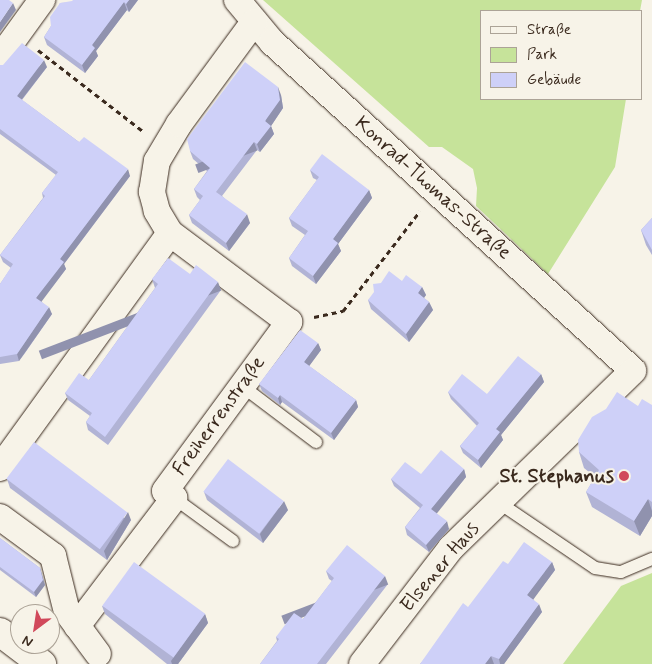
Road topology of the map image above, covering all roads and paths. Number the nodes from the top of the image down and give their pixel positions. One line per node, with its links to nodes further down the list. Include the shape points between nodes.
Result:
1 (42, 0): 4 (street)
2 (237, 0): 3 (street, Konrad-Thomas-Straße)
3 (254, 22): 6 (street); 7 (street, Konrad-Thomas-Straße)
4 (17, 34): 5 (street); 6 (path)
5 (0, 58)
6 (164, 147): 8 (street, via 153,174 152,192 157,211)
7 (438, 192): 9 (path, via 410,222 344,311); 10 (street, Konrad-Thomas-Straße)
8 (170, 233): 9 (street); 13 (street)
9 (288, 322): 11 (street, Freiherrenstraße)
10 (633, 371): 15 (street, Elsener Haus)
11 (242, 386): 12 (lane); 14 (street, Freiherrenstraße, via 165,491)
12 (316, 442)
13 (0, 468)
14 (174, 498): 17 (lane); 19 (street, Freiherrenstraße)
15 (498, 502): 18 (lane, via 596,568 621,572); 23 (street, Elsener Haus, via 451,548)
16 (0, 517): 19 (street, via 53,556 68,612)
17 (233, 541)
18 (652, 559)
19 (77, 626): 21 (street)
20 (0, 632): 22 (main road)
21 (98, 654)
22 (42, 664)
23 (362, 664)

